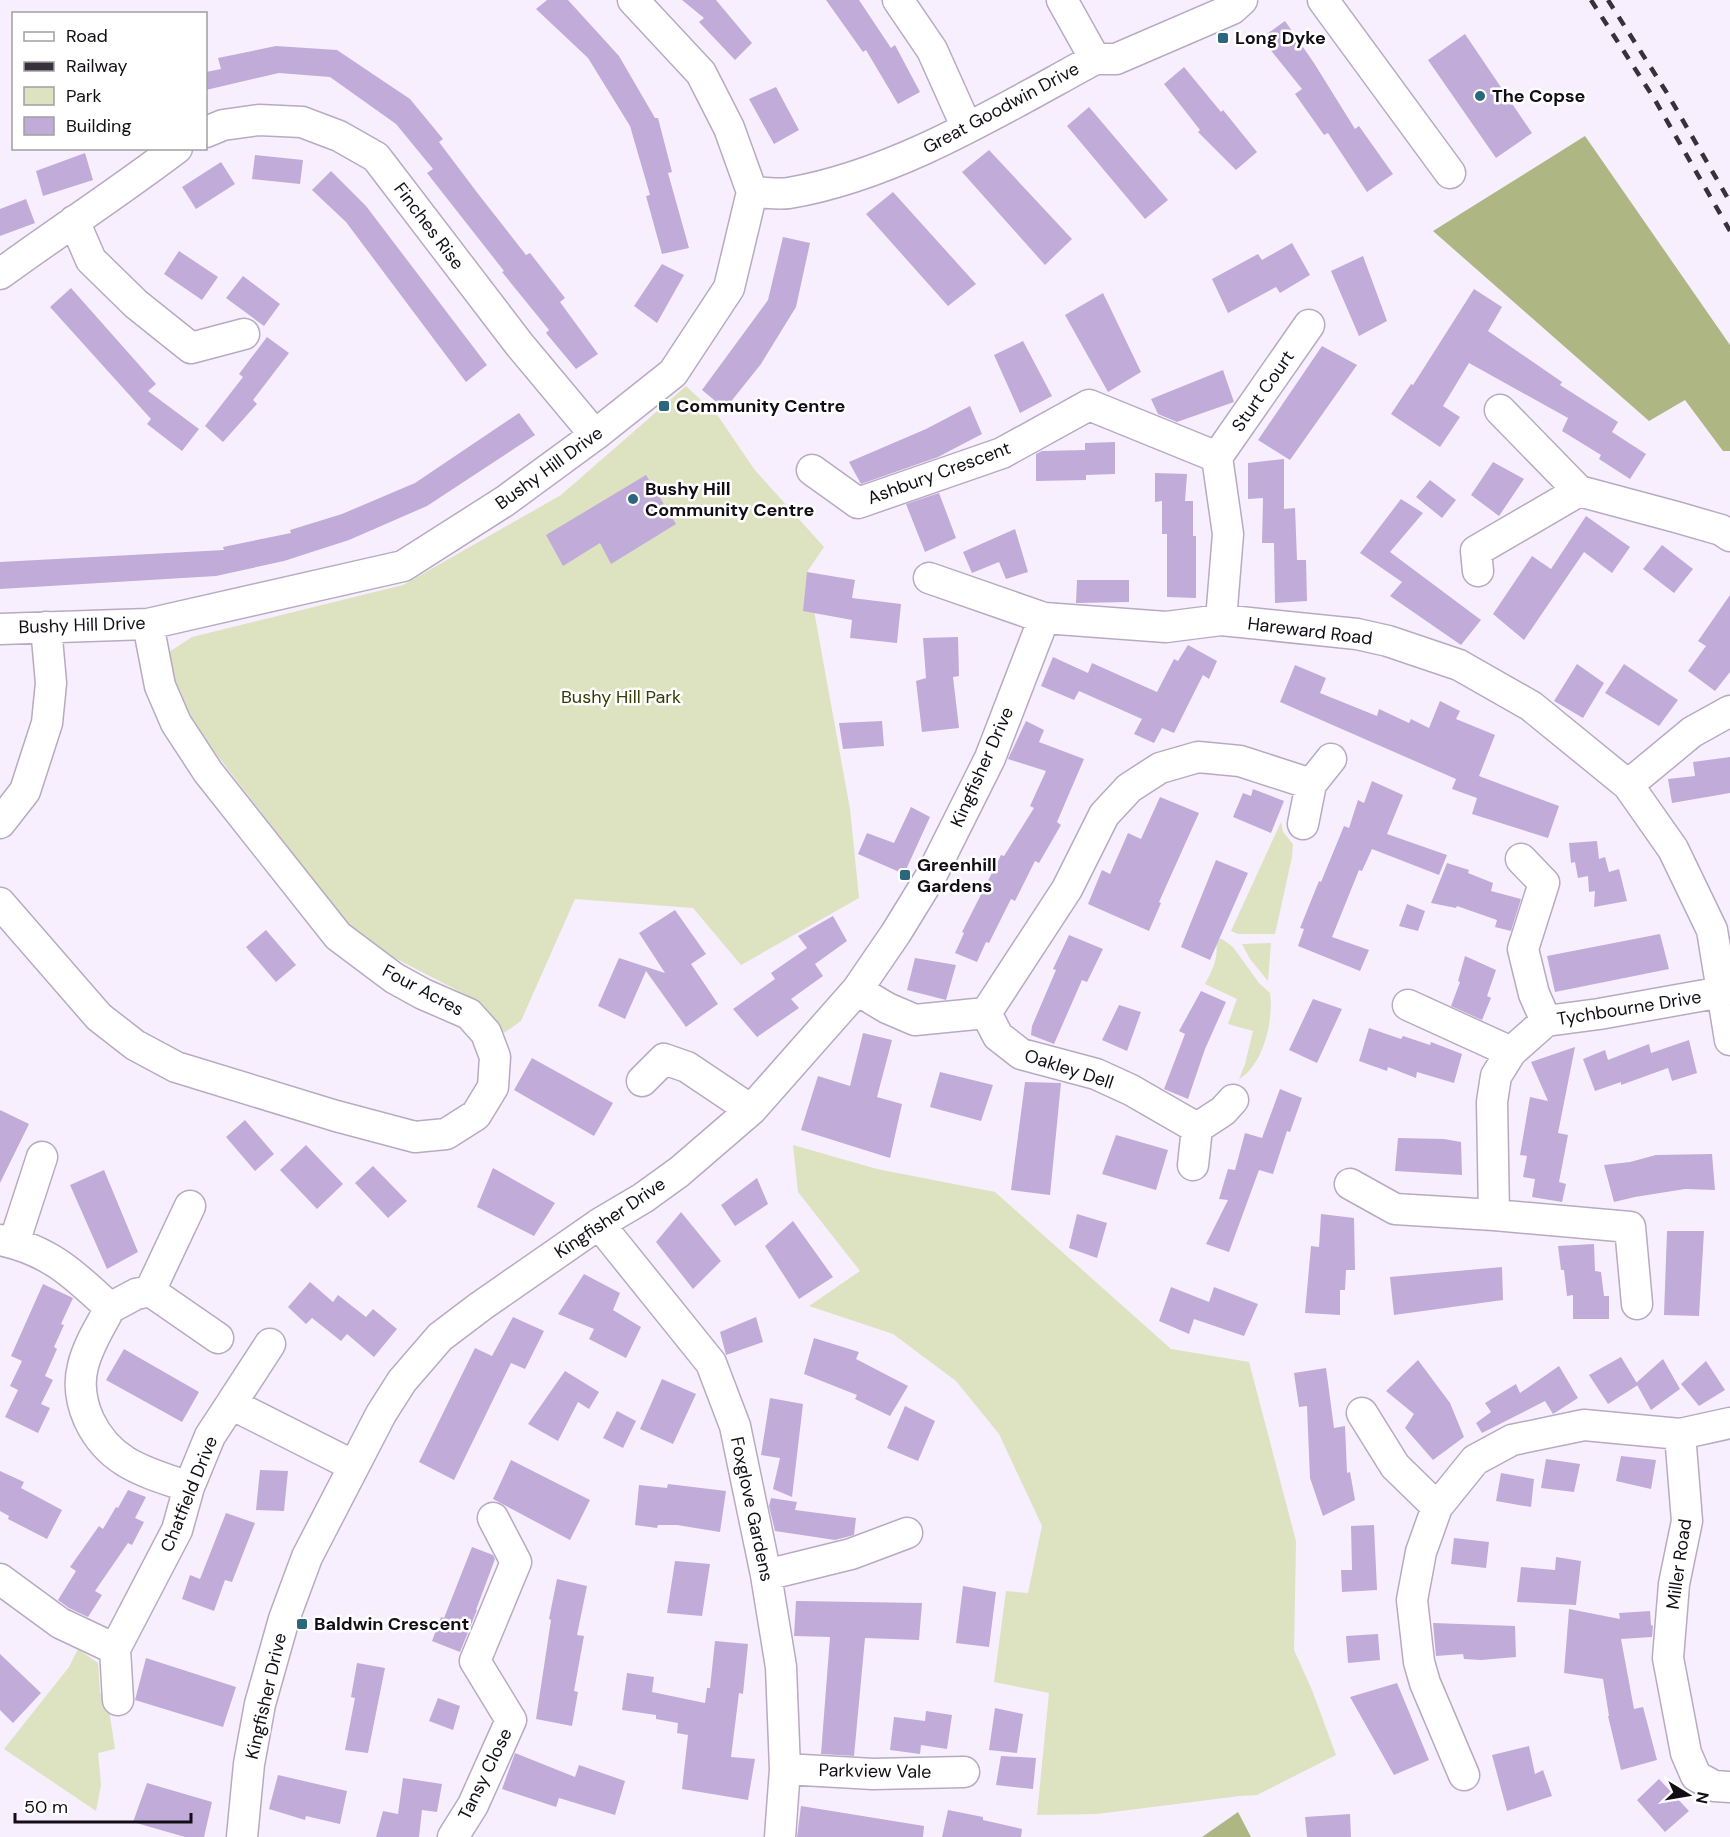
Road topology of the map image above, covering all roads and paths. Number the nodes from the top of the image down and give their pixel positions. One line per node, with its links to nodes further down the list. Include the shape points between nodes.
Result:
1 (633, 0): 11 (street, via 700,73 729,128)
2 (898, 0): 7 (street, via 932,50)
3 (1062, 0): 6 (street)
4 (1242, 0): 6 (street, Great Goodwin Drive, via 1232,9 1116,59)
5 (1323, 0): 10 (street)
6 (1095, 58): 7 (street, Great Goodwin Drive)
7 (967, 128): 11 (street, Great Goodwin Drive, via 915,153 840,180 787,194)
8 (207, 132): 17 (street, Finches Rise, via 259,120 302,122 339,136 376,157 519,344)
9 (174, 150): 12 (street)
10 (1450, 173)
11 (752, 192): 17 (street, Bushy Hill Drive, via 729,288 673,373)
12 (74, 220): 13 (street); 15 (street, via 91,260 136,304 191,348)
13 (0, 274)
14 (1309, 325): 18 (street, Sturt Court)
15 (244, 334)
16 (1500, 410): 20 (street)
17 (595, 435): 26 (street, Bushy Hill Drive, via 505,501 403,566)
18 (1217, 457): 19 (street, Ashbury Crescent, via 1089,405 1002,453 858,503); 25 (street, via 1228,534)
19 (812, 470)
20 (1579, 491): 21 (street, via 1688,520); 22 (street, via 1476,551)
21 (1730, 536)
22 (1478, 571)
23 (929, 578): 24 (street, Hareward Road)
24 (1044, 618): 25 (street, Hareward Road, via 1166,627); 37 (street, Kingfisher Drive, via 990,758 931,876)
25 (1221, 620): 32 (street, Hareward Road, via 1357,634 1459,665 1531,706)
26 (148, 624): 27 (street, Bushy Hill Drive); 36 (street, Four Acres, via 160,687 176,723 208,772 338,936 394,978 469,1014 486,1033 495,1056 493,1087 476,1115 446,1134 415,1137 176,1067 135,1045 99,1017)
27 (46, 627): 28 (street, Bushy Hill Drive); 33 (street, via 51,683 47,723 25,791)
28 (0, 628)
29 (1730, 711): 32 (street, via 1692,732)
30 (1331, 759): 31 (street)
31 (1311, 784): 34 (street); 40 (street, via 1240,761 1198,757 1160,768 1129,788 1104,815 1067,889)
32 (1628, 785): 38 (street, Hareward Road, via 1673,849 1712,930)
33 (0, 823)
34 (1303, 824)
35 (1521, 859): 41 (street, via 1551,888 1523,949 1534,994)
36 (0, 903)
37 (857, 990): 40 (street, via 915,1020); 46 (street, Kingfisher Drive)
38 (1722, 992): 41 (street, Tychbourne Drive); 42 (street, Hareward Road)
39 (1408, 1005): 43 (street)
40 (986, 1013): 47 (street, Oakley Dell, via 998,1036 1021,1054 1096,1074)
41 (1546, 1021): 43 (street, Tychbourne Drive)
42 (1730, 1040)
43 (1511, 1052): 52 (street, Tychbourne Drive, via 1496,1077 1492,1102)
44 (642, 1081): 46 (street, via 664,1059 687,1067)
45 (1233, 1100): 47 (street)
46 (751, 1110): 53 (street, Kingfisher Drive, via 679,1172)
47 (1197, 1128): 49 (street)
48 (42, 1157): 54 (street)
49 (1193, 1166)
50 (1350, 1184): 52 (street, via 1395,1209)
51 (190, 1206): 55 (street)
52 (1494, 1215): 56 (street, via 1630,1227)
53 (599, 1224): 64 (street, Kingfisher Drive, via 440,1337 402,1381); 69 (street, Foxglove Gardens, via 711,1363 735,1426)
54 (7, 1242): 57 (street, via 42,1253 81,1280)
55 (150, 1291): 57 (street); 58 (street)
56 (1638, 1304)
57 (110, 1308): 65 (street, via 83,1367 80,1391 86,1412 98,1438 120,1458)
58 (218, 1338)
59 (270, 1344): 60 (street, Chatfield Drive)
60 (231, 1404): 64 (street); 65 (street, Chatfield Drive, via 210,1436)
61 (1362, 1413): 66 (street, via 1395,1466)
62 (1730, 1423): 63 (street)
63 (1680, 1434): 66 (street, via 1584,1425 1512,1440 1475,1460); 76 (street, Miller Road, via 1687,1521 1674,1584 1668,1658 1686,1754 1696,1776 1714,1786)
64 (354, 1466): 77 (street, Kingfisher Drive, via 307,1557 284,1619 260,1704)
65 (189, 1487): 71 (street, Chatfield Drive, via 177,1530)
66 (1437, 1507): 75 (street, via 1421,1552 1412,1600 1425,1683)
67 (493, 1518): 78 (street, Tansy Close, via 516,1562 476,1661 511,1720 473,1805)
68 (908, 1533): 69 (street, via 851,1554)
69 (766, 1575): 73 (street, Foxglove Gardens, via 781,1666)
70 (0, 1579): 71 (street, via 60,1623)
71 (115, 1649): 72 (street)
72 (118, 1700)
73 (785, 1769): 74 (street, Parkview Vale, via 873,1774); 79 (street, Foxglove Gardens)
74 (964, 1772)
75 (1464, 1775)
76 (1730, 1787)
77 (242, 1837)
78 (453, 1837)
79 (780, 1837)

